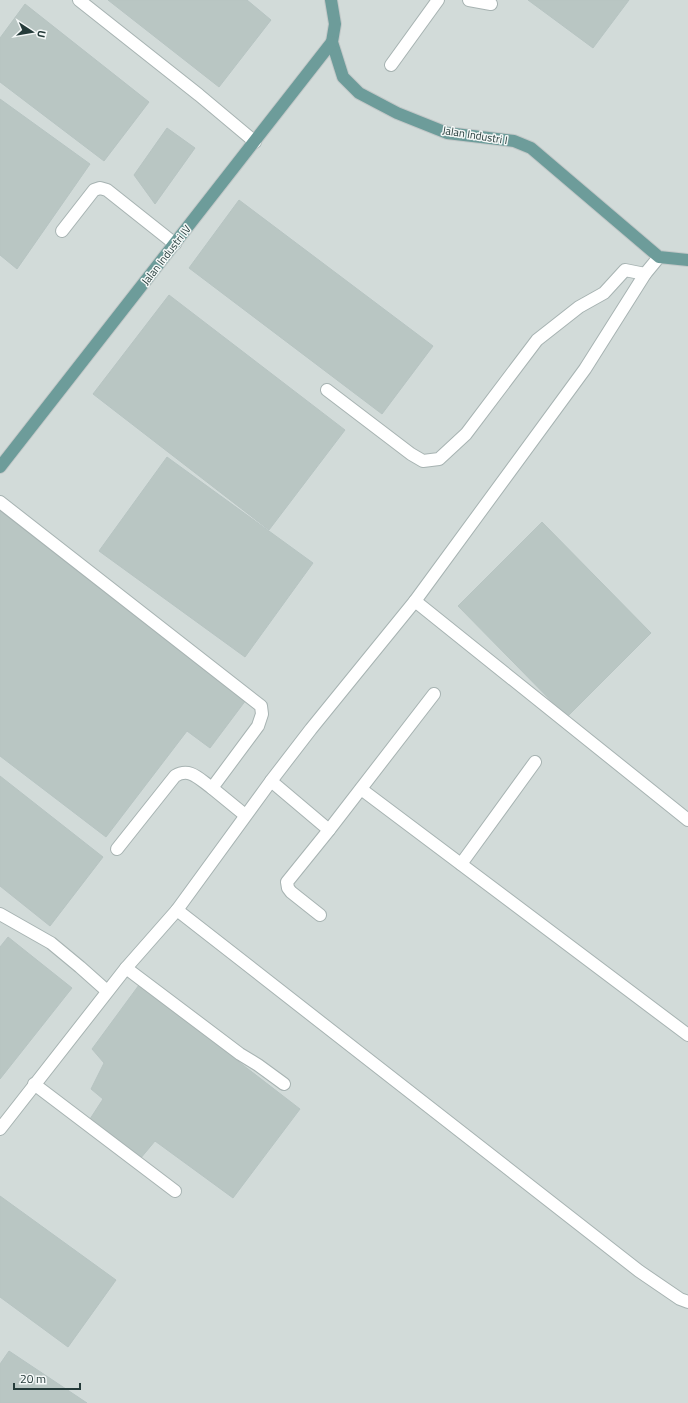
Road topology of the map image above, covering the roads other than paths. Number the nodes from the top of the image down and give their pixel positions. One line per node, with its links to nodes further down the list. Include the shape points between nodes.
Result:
1 (79, 0): 8 (lane)
2 (331, 0): 6 (main road, via 335,24)
3 (438, 0): 7 (lane)
4 (469, 0): 5 (lane)
5 (491, 4)
6 (332, 42): 8 (main road, Jalan Industri IV); 11 (main road, Jalan Industri I, via 343,77 359,93 397,113 447,133 514,141 531,148)
7 (391, 66)
8 (254, 142): 10 (main road, Jalan Industri IV)
9 (62, 231): 10 (lane, via 94,190 100,188 107,190)
10 (175, 244): 15 (main road, Jalan Industri IV)
11 (659, 257): 12 (main road); 13 (lane)
12 (688, 260)
13 (645, 274): 14 (lane, via 625,270 604,293 579,307 537,340 466,434 440,458 423,461 411,454); 17 (lane, via 585,369)
14 (327, 390)
15 (0, 467)
16 (0, 502): 21 (lane, via 261,706 262,714 258,726)
17 (415, 602): 20 (lane); 24 (lane)
18 (434, 694): 22 (lane)
19 (535, 762): 27 (lane)
20 (271, 781): 23 (lane); 25 (lane)
21 (212, 788): 23 (lane); 26 (lane, via 189,772 175,776)
22 (361, 789): 25 (lane); 27 (lane)
23 (245, 815): 28 (lane)
24 (688, 820)
25 (330, 830): 30 (lane, via 287,882 291,892)
26 (117, 849)
27 (461, 864): 33 (lane)
28 (177, 910): 31 (lane); 38 (lane, via 639,1271)
29 (0, 914): 32 (lane, via 51,943)
30 (320, 915)
31 (126, 968): 32 (lane); 35 (lane)
32 (107, 991): 34 (lane)
33 (688, 1035)
34 (34, 1084): 36 (lane); 37 (lane)
35 (284, 1084)
36 (0, 1129)
37 (175, 1191)
38 (688, 1302)

